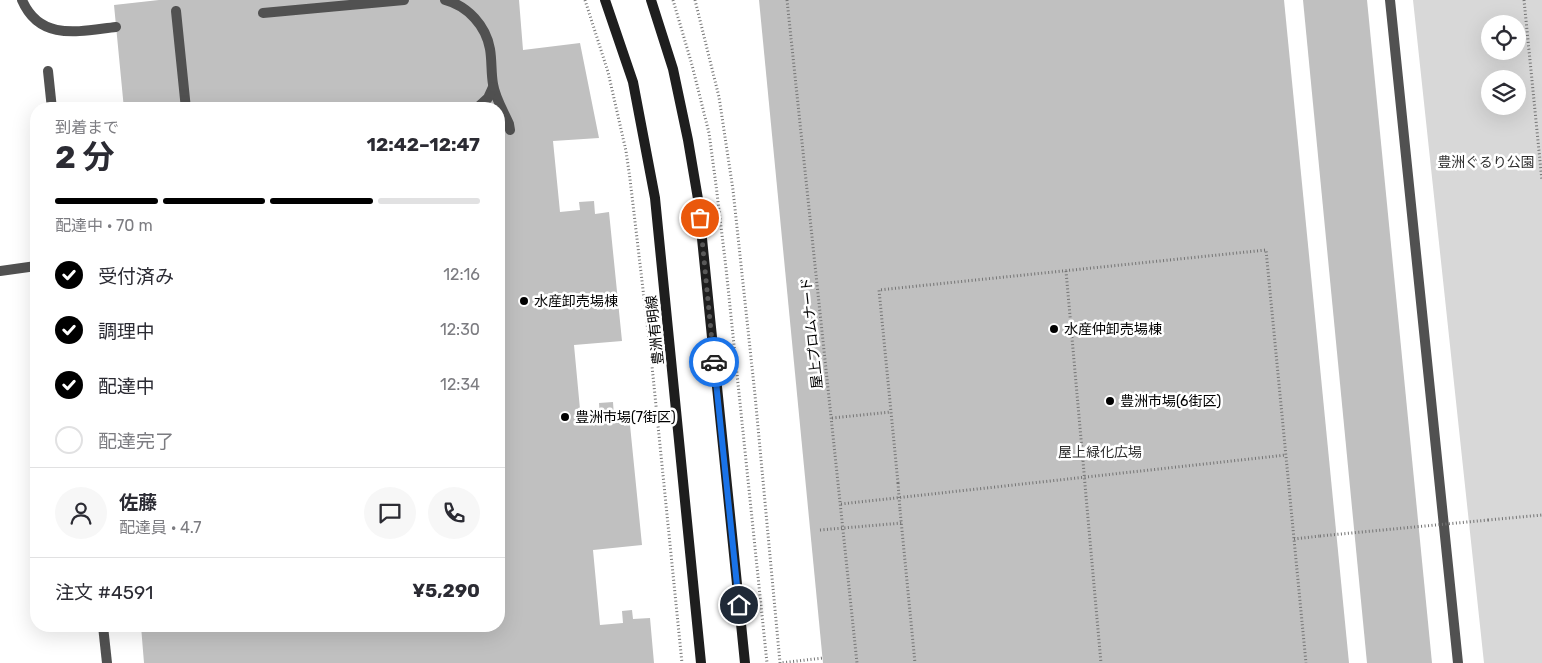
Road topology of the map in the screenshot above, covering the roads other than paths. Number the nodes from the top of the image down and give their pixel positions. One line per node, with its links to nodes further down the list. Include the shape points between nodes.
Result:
1 (22, 0): 9 (lane, via 36,20 52,29 68,32)
2 (404, 0): 8 (lane)
3 (445, 0): 11 (lane, via 465,9 482,28 490,49)
4 (605, 0): 22 (main road, 豊洲有明線, via 632,82 655,198)
5 (651, 0): 23 (main road, via 673,69 698,198)
6 (1390, 0): 24 (lane)
7 (176, 11): 13 (lane)
8 (263, 13)
9 (116, 27)
10 (48, 71): 12 (lane)
11 (494, 87): 14 (lane); 15 (lane)
12 (51, 102)
13 (185, 102)
14 (484, 102)
15 (500, 102)
16 (505, 114): 17 (lane, via 510,127)
17 (505, 124)
18 (30, 267): 19 (lane)
19 (0, 271)
20 (104, 632): 21 (lane)
21 (107, 663)
22 (701, 663)
23 (745, 663)
24 (1458, 663)

